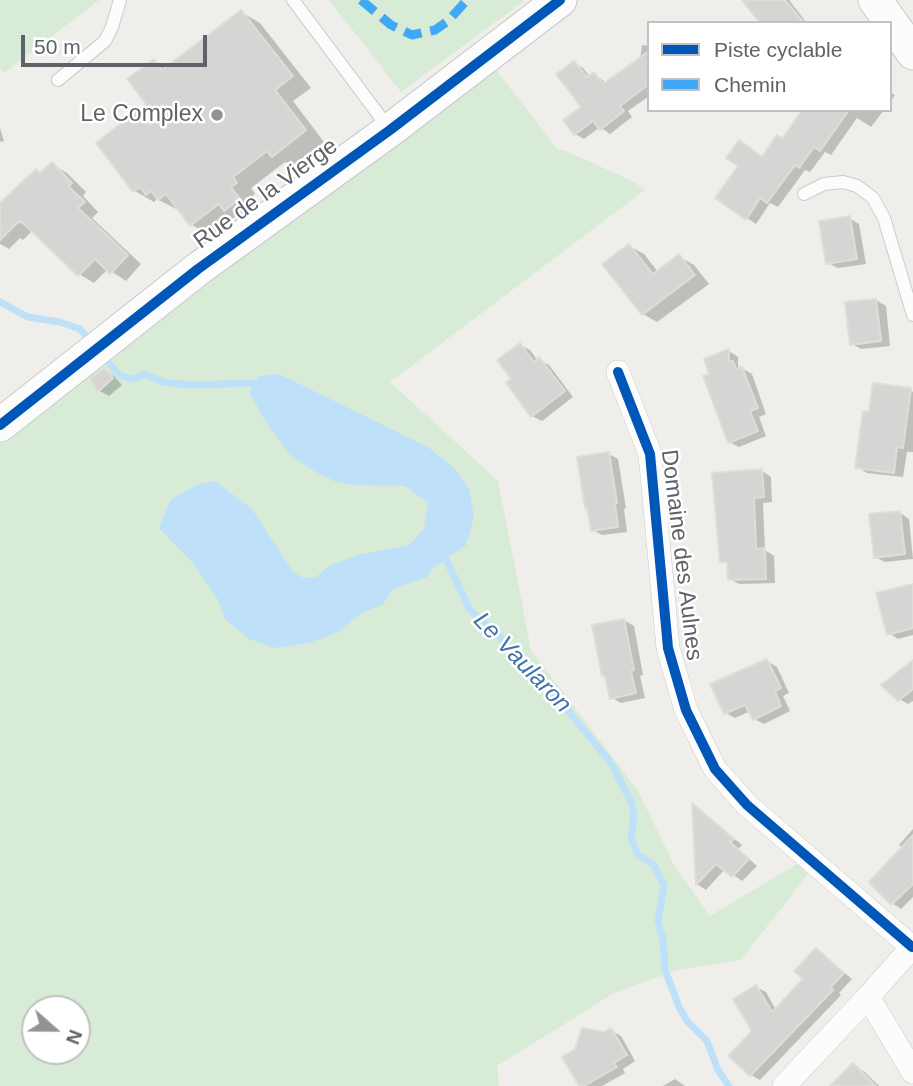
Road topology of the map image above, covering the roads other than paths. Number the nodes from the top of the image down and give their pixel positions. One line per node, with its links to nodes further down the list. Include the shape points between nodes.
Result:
1 (120, 0): 8 (lane, via 106,41)
2 (293, 0): 9 (lane)
3 (560, 0): 9 (street, Rue de la Vierge)
4 (875, 0): 5 (street)
5 (890, 21)
6 (892, 24): 7 (street)
7 (913, 53)
8 (58, 80)
9 (390, 130): 13 (street, Rue de la Vierge, via 198,269)
10 (804, 194): 11 (lane, via 824,184 843,182 873,198 884,218)
11 (913, 315)
12 (618, 372): 14 (street, Domaine des Aulnes, via 650,454 668,648 686,710 715,769 747,805)
13 (0, 425)
14 (912, 947): 15 (street)
15 (868, 997): 16 (street); 17 (street)
16 (913, 1072)
17 (784, 1086)

